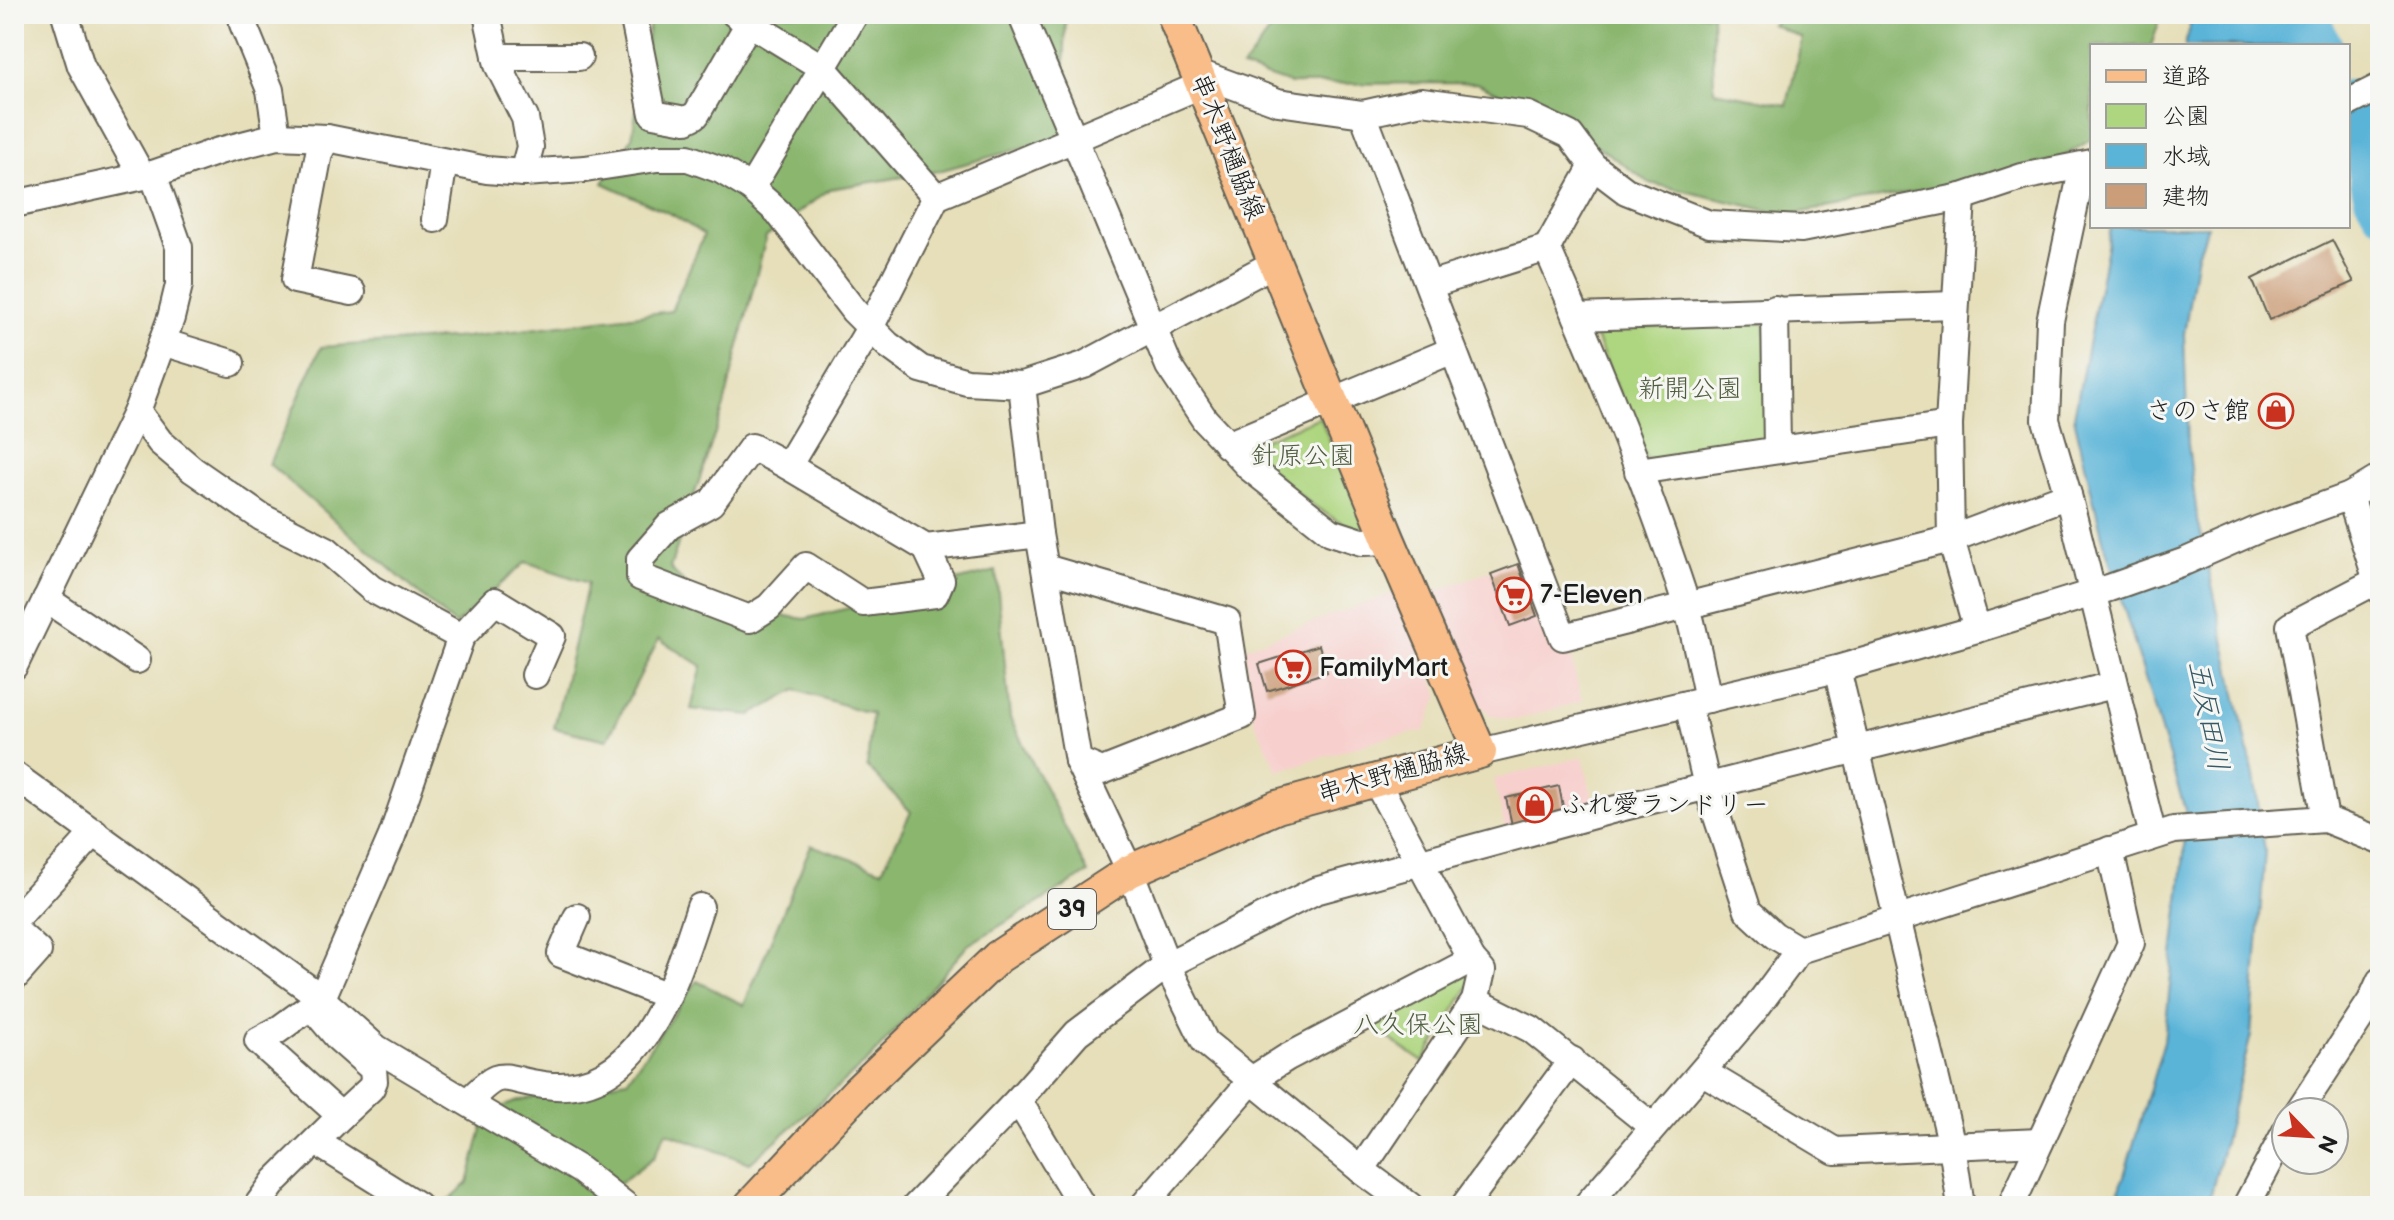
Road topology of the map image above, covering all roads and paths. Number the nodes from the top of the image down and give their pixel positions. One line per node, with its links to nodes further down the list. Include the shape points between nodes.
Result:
1 (65, 14): 23 (street, via 81,66)
2 (242, 14): 16 (street, via 270,90)
3 (487, 14): 9 (street)
4 (633, 14): 8 (street, via 653,114 686,120 696,115)
5 (855, 14): 11 (street)
6 (1021, 14): 18 (street)
7 (1173, 14): 12 (main road, 串木野樋脇線)
8 (742, 19): 11 (street)
9 (496, 57): 10 (street); 22 (street, via 525,118 530,147)
10 (579, 57)
11 (823, 68): 24 (street); 25 (street)
12 (1199, 78): 15 (street, via 1278,102); 18 (street); 30 (main road, 串木野樋脇線)
13 (2380, 87): 14 (street)
14 (2350, 102)
15 (1363, 114): 21 (street, via 1422,101 1528,115 1570,135); 31 (street)
16 (277, 136): 17 (street); 23 (street)
17 (327, 138): 19 (street); 32 (street, via 319,153 295,280)
18 (1074, 139): 25 (street); 37 (street)
19 (444, 162): 22 (street); 28 (street)
20 (2088, 165): 26 (street, via 2022,177); 50 (street, via 2050,321 2046,420)
21 (1593, 166): 26 (street, via 1626,191 1709,224 1801,229); 29 (street)
22 (523, 173): 24 (street, via 688,158)
23 (148, 175): 27 (street); 38 (street, via 179,247 179,285)
24 (751, 188): 36 (street, via 778,212)
25 (936, 197): 36 (street)
26 (1962, 197): 33 (street)
27 (14, 204)
28 (435, 219)
29 (1547, 248): 31 (street); 35 (street)
30 (1275, 263): 37 (street); 42 (main road, 串木野樋脇線)
31 (1429, 285): 39 (street)
32 (352, 292)
33 (1955, 305): 34 (street); 44 (street)
34 (1775, 309): 35 (street); 46 (street)
35 (1577, 317): 48 (street)
36 (870, 328): 41 (street, via 921,369 967,382); 47 (street)
37 (1155, 330): 41 (street, via 1084,365); 45 (street, via 1183,390)
38 (162, 342): 40 (street); 43 (street)
39 (1453, 350): 42 (street); 60 (street, via 1563,637)
40 (231, 363)
41 (1022, 385): 52 (street)
42 (1331, 401): 45 (street); 54 (main road, 串木野樋脇線)
43 (137, 411): 59 (street); 62 (street, via 160,442 193,470 261,517 327,550 372,589)
44 (1949, 425): 46 (street); 53 (street)
45 (1227, 445): 54 (street, via 1331,532 1362,542)
46 (1777, 450): 48 (street)
47 (788, 466): 55 (street); 55 (street, via 752,447 711,503 669,526 640,559 640,577 750,619 769,607 806,566 863,603 935,594 941,580)
48 (1638, 471): 60 (street)
49 (2380, 478): 51 (street)
50 (2068, 495): 53 (street); 58 (street)
51 (2350, 496): 57 (street); 58 (street)
52 (1039, 534): 55 (street); 56 (street)
53 (1951, 539): 60 (street); 61 (street)
54 (1389, 541): 70 (main road, 串木野樋脇線)
55 (926, 548)
56 (1045, 568): 71 (street); 71 (street, via 1227,621 1242,716 1102,771)
57 (2379, 583): 75 (street, via 2290,626)
58 (2100, 591): 61 (street); 67 (street)
59 (46, 599): 63 (street); 64 (street)
60 (1686, 605): 68 (street)
61 (1977, 629): 65 (street)
62 (461, 637): 66 (street, via 495,601 552,636); 94 (street, via 392,836)
63 (137, 660)
64 (14, 666)
65 (1837, 669): 68 (street); 69 (street)
66 (535, 675)
67 (2114, 685): 69 (street); 77 (street)
68 (1698, 702): 70 (street); 74 (street)
69 (1856, 749): 74 (street); 84 (street)
70 (1480, 752): 73 (main road, 串木野樋脇線 / 39)
71 (1078, 761): 81 (street)
72 (14, 775): 76 (street)
73 (1375, 779): 80 (street); 81 (main road, 串木野樋脇線 / 39, via 1277,807)
74 (1707, 786): 80 (street); 87 (street, via 1748,911)
75 (2325, 819): 77 (street); 78 (street)
76 (95, 832): 85 (street); 94 (street)
77 (2163, 833): 79 (street)
78 (2380, 841)
79 (2110, 850): 84 (street); 104 (street, via 2131,943)
80 (1420, 863): 88 (street); 89 (street, via 1315,891)
81 (1130, 871): 89 (street); 112 (main road, 串木野樋脇線 / 39, via 998,957 857,1092)
82 (700, 907): 92 (street)
83 (577, 917): 92 (street, via 558,964)
84 (1897, 918): 87 (street); 105 (street)
85 (14, 921)
86 (14, 929): 90 (street, via 38,951)
87 (1799, 950): 96 (street)
88 (1472, 960): 93 (street, via 1482,971); 97 (street)
89 (1167, 965): 97 (street, via 1205,1042); 99 (street, via 1077,1033)
90 (14, 978)
91 (2380, 981): 98 (street)
92 (668, 996): 100 (street, via 645,1036 601,1077 574,1085 543,1085 511,1076 489,1080)
93 (1475, 1001): 95 (street, via 1531,1029); 107 (street)
94 (316, 1002): 100 (street, via 376,1048); 101 (street, via 339,1039 373,1069 371,1088); 101 (street, via 258,1041)
95 (1572, 1060): 102 (street); 117 (street)
96 (1703, 1072): 102 (street); 105 (street, via 1835,1151)
97 (1253, 1079): 107 (street); 115 (street)
98 (2309, 1096)
99 (1018, 1100): 113 (street); 114 (street)
100 (468, 1102): 111 (street, via 580,1170)
101 (341, 1116): 103 (street)
102 (1653, 1127): 108 (street)
103 (316, 1142): 109 (street); 110 (street)
104 (2040, 1142): 105 (street); 119 (street)
105 (1952, 1146): 118 (street)
106 (2270, 1161): 120 (street)
107 (1361, 1170): 116 (street)
108 (1597, 1203)
109 (417, 1205)
110 (257, 1206)
111 (626, 1206)
112 (750, 1206)
113 (916, 1206)
114 (1082, 1206)
115 (1143, 1206)
116 (1410, 1206)
117 (1464, 1206)
118 (1961, 1206)
119 (2011, 1206)
120 (2246, 1206)

